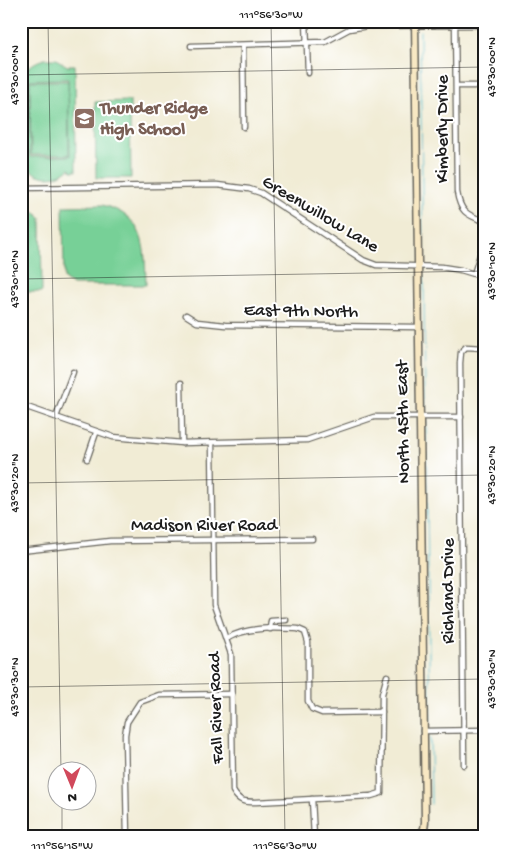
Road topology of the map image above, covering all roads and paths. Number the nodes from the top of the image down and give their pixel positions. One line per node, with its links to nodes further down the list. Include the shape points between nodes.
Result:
1 (306, 21): 6 (street)
2 (456, 23): 4 (street); 5 (street); 10 (street, Kimberly Drive)
3 (374, 24): 4 (street); 6 (street, via 357,26 331,40)
4 (415, 24): 16 (main road, North 45th East)
5 (484, 25)
6 (308, 44): 8 (street); 9 (street)
7 (191, 46): 8 (street)
8 (243, 46): 12 (street)
9 (308, 73)
10 (457, 86): 11 (street); 14 (street, Kimberly Drive, via 459,204 466,214)
11 (484, 86)
12 (244, 127)
13 (21, 188): 16 (street, Greenwillow Lane, via 217,185 249,188 272,199 363,260 376,265)
14 (484, 221)
15 (484, 242): 17 (street)
16 (418, 267): 17 (street, Greenwillow Lane, via 442,267); 20 (main road, North 45th East)
17 (474, 274): 18 (street, Greenwillow Lane)
18 (484, 277)
19 (186, 316): 20 (street, East 9th North, via 198,322 225,325)
20 (418, 326): 25 (main road, North 45th East)
21 (484, 348): 26 (street, Richland Drive, via 466,347 461,352)
22 (73, 372): 27 (street)
23 (181, 382): 29 (street)
24 (21, 405): 27 (street)
25 (419, 417): 26 (street); 30 (street, via 374,417 307,440); 43 (main road, North 45th East)
26 (461, 417): 41 (street, Richland Drive)
27 (56, 418): 28 (street)
28 (96, 433): 29 (street); 31 (street)
29 (182, 443): 30 (street)
30 (212, 443): 33 (street, Fall River Road)
31 (86, 459)
32 (312, 539): 33 (street, Madison River Road)
33 (213, 540): 34 (street, Madison River Road, via 96,542); 37 (street, Fall River Road, via 214,606)
34 (21, 551)
35 (286, 620): 36 (street, via 271,621)
36 (270, 629): 37 (street, via 244,631); 40 (street, via 304,632 308,642 308,701 312,709 322,713)
37 (226, 639): 39 (street, Fall River Road, via 231,654)
38 (388, 676): 40 (street, via 382,694)
39 (232, 694): 45 (street, Fall River Road, via 233,792 237,798 244,802); 48 (street, via 160,695 140,702 127,722 125,735)
40 (382, 712): 45 (street, Fall River Road, via 380,793)
41 (464, 730): 42 (street); 43 (street); 44 (street, Richland Drive)
42 (484, 730)
43 (423, 731): 46 (main road, North 45th East)
44 (464, 765)
45 (312, 799): 49 (street)
46 (425, 822): 47 (main road, North 45th East); 50 (main road, North 45th East)
47 (432, 836): 50 (main road, via 424,834)
48 (127, 837)
49 (314, 837)
50 (418, 837)

